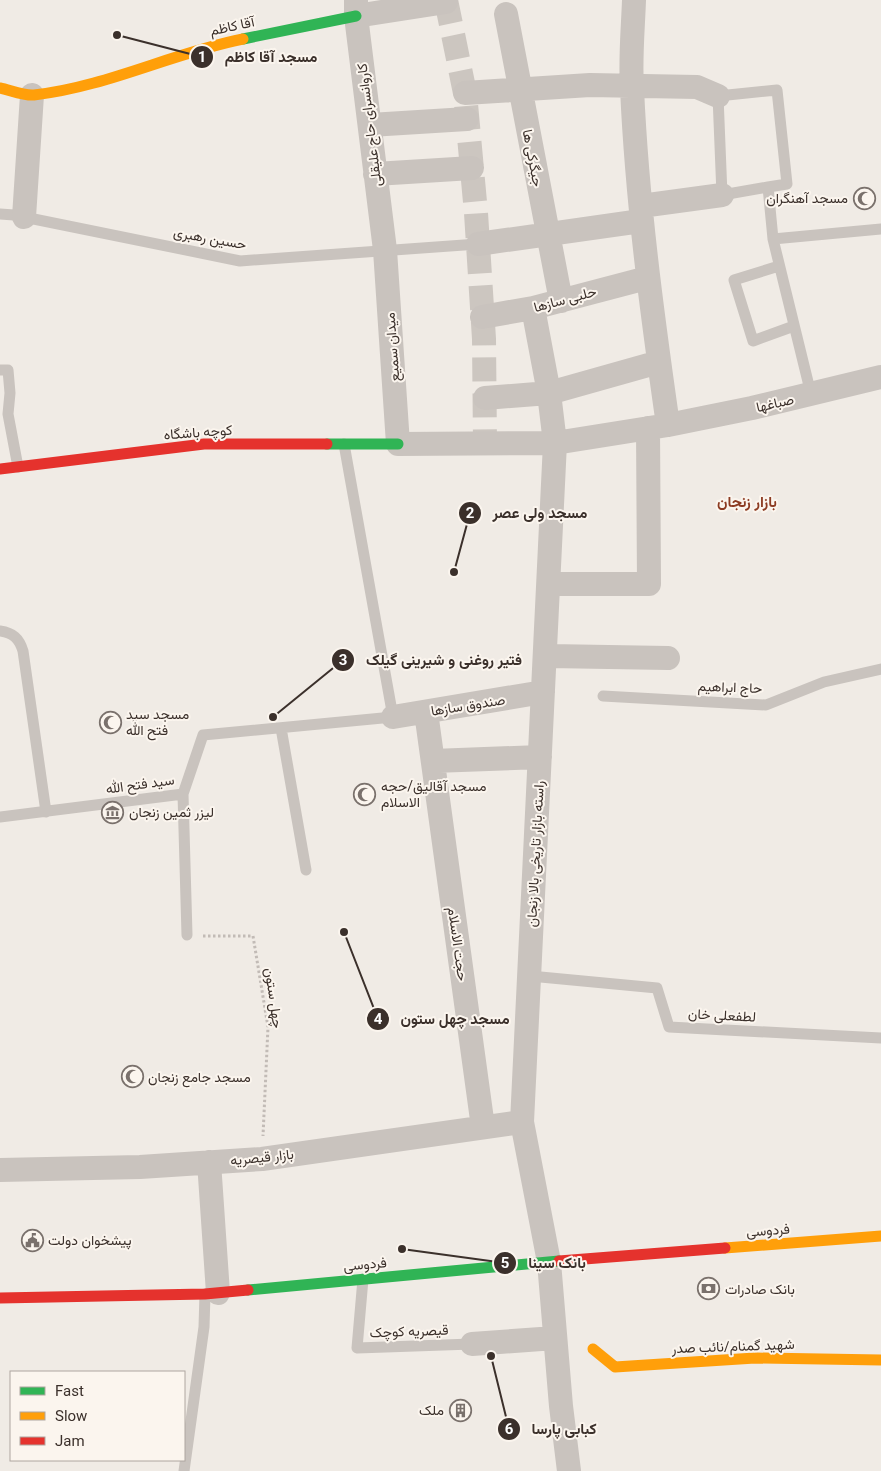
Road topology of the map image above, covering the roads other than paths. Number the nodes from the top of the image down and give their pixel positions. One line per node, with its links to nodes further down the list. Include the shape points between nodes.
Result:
1 (634, 0): 5 (street)
2 (446, 2): 3 (street)
3 (356, 8): 8 (street, آقا کاظم, via 213,45 102,80); 11 (street, کاروانسرای حاج علیقلی)
4 (506, 14): 25 (street, جیگرکی ها)
5 (631, 86): 7 (street, via 590,85); 9 (street, via 698,87); 16 (street)
6 (0, 88): 8 (street, آقا کاظم)
7 (465, 94)
8 (32, 95): 18 (street)
9 (718, 96): 14 (lane, via 777,90 787,184); 15 (lane)
10 (467, 119): 11 (street)
11 (370, 125): 13 (street, کاروانسرای حاج علیقلی)
12 (472, 168): 13 (street)
13 (375, 174): 22 (street, کاروانسرای حاج علیقلی)
14 (768, 187): 15 (lane); 20 (lane)
15 (722, 195): 16 (street)
16 (641, 213): 21 (street); 24 (street)
17 (0, 214): 18 (lane, حسین رهبری)
18 (24, 217): 22 (lane, حسین رهبری, via 240,261)
19 (881, 229): 20 (lane)
20 (773, 239): 23 (lane)
21 (478, 244): 22 (lane, حسین رهبری)
22 (385, 250): 38 (street, میدان سمیع)
23 (779, 266): 28 (lane); 28 (lane, via 734,280 753,341)
24 (647, 278): 25 (street, حلبی سازها); 29 (street)
25 (561, 301): 26 (street, حلبی سازها)
26 (533, 308): 27 (street, حلبی سازها); 32 (street, راسته بازار تاریخی بالا زنجان)
27 (482, 317)
28 (794, 326): 33 (lane)
29 (659, 362): 32 (street); 35 (street)
30 (0, 370): 39 (lane, via 8,370 8,414)
31 (881, 377): 33 (street, صباغها)
32 (549, 393): 34 (street); 36 (street, راسته بازار تاریخی بالا زنجان)
33 (811, 394): 35 (street, صباغها)
34 (485, 398)
35 (658, 427): 36 (street, صباغها); 41 (street, via 649,584)
36 (555, 443): 38 (street, صباغها); 46 (street, راسته بازار تاریخی بالا زنجان)
37 (344, 444): 38 (street, کوچه باشگاه); 39 (street, کوچه باشگاه, via 204,444); 49 (lane)
38 (398, 444)
39 (18, 467): 40 (street, کوچه باشگاه)
40 (0, 469)
41 (554, 584)
42 (0, 631): 54 (lane, via 11,633 20,641 23,651)
43 (549, 656): 44 (street)
44 (668, 658)
45 (881, 669): 47 (lane, حاج ابراهیم, via 824,682 766,704)
46 (543, 692): 48 (street, صندوق سازها); 51 (street, راسته بازار تاریخی بالا زنجان)
47 (603, 696)
48 (426, 712): 49 (street, صندوق سازها); 52 (street, حجت الاسلام)
49 (393, 717): 50 (lane, سید فتح الله)
50 (281, 728): 53 (lane, سید فتح الله, via 203,735); 56 (lane)
51 (540, 757): 52 (street); 58 (street, راسته بازار تاریخی بالا زنجان)
52 (433, 761): 61 (street, حجت الاسلام)
53 (183, 794): 54 (lane, سید فتح الله); 57 (lane)
54 (46, 812): 55 (lane, سید فتح الله)
55 (0, 817)
56 (306, 870)
57 (187, 936)
58 (530, 976): 59 (lane, لطفعلی خان, via 656,988 669,1027); 60 (street, راسته بازار تاریخی بالا زنجان)
59 (881, 1038)
60 (522, 1122): 61 (street, بازار قیصریه); 65 (street, راسته بازار تاریخی بالا زنجان)
61 (483, 1127): 62 (street, بازار قیصریه, via 262,1159)
62 (209, 1162): 63 (street, بازار قیصریه); 67 (street)
63 (0, 1170)
64 (881, 1236): 65 (street, فردوسی)
65 (549, 1262): 66 (street, فردوسی); 69 (street, راسته بازار تاریخی بالا زنجان)
66 (363, 1279): 67 (street, فردوسی); 70 (lane, قیصریه کوچک, via 357,1348)
67 (212, 1293): 68 (street, فردوسی); 73 (lane, via 204,1327)
68 (0, 1298)
69 (555, 1338): 70 (street); 74 (street, راسته بازار تاریخی بالا زنجان)
70 (472, 1344)
71 (593, 1349): 72 (street, شهید گمنام/نائب صدر, via 615,1367 755,1358)
72 (881, 1360)
73 (184, 1471)
74 (570, 1471)

